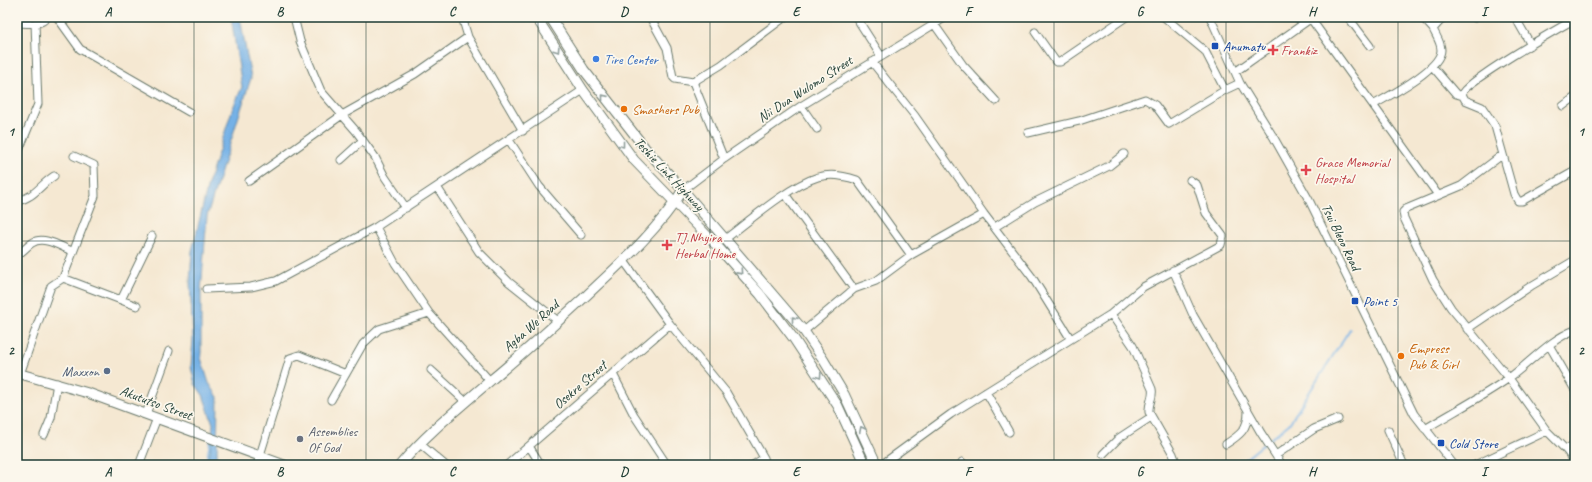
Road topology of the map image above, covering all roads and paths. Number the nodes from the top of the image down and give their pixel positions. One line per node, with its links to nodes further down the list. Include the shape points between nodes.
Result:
1 (47, 17): 21 (street, via 44,21)
2 (57, 17): 42 (street, via 80,49)
3 (294, 17): 43 (street, via 305,55 321,91)
4 (462, 17): 25 (street)
5 (536, 17): 34 (main road, Teshie Link Highway, one-way to 34)
6 (550, 17): 60 (main road, Teshie Link Highway, one-way to 6, via 652,157 596,87)
7 (650, 17): 32 (street, via 667,48 673,77)
8 (785, 17): 32 (street, via 721,65)
9 (856, 17): 28 (street)
10 (946, 17): 22 (street, Nii Dua Wulomo Street)
11 (1126, 17): 24 (street, via 1060,62 1056,62)
12 (1164, 17): 35 (street, via 1205,51)
13 (1210, 17): 31 (street, Tsui Bleoo Road)
14 (1348, 17): 27 (street)
15 (1422, 17): 23 (street)
16 (1444, 17): 23 (street)
17 (1515, 17): 26 (street)
18 (1312, 18): 31 (street); 39 (street)
19 (1575, 19): 26 (street)
20 (17, 23): 21 (street)
21 (34, 23): 50 (street, via 38,104)
22 (934, 24): 28 (street, Nii Dua Wulomo Street); 38 (street, via 963,65)
23 (1433, 30): 30 (street, via 1441,51)
24 (1035, 32)
25 (468, 37): 43 (street, via 415,74); 45 (street)
26 (1531, 45): 36 (street, via 1466,87 1462,91)
27 (1370, 46)
28 (881, 56): 29 (street, Nii Dua Wulomo Street)
29 (872, 62): 40 (street, Nii Dua Wulomo Street); 66 (street, via 915,116)
30 (1432, 66): 36 (street, via 1456,94); 39 (street, via 1404,87)
31 (1235, 72): 33 (street, Tsui Bleoo Road)
32 (693, 82): 53 (street)
33 (1240, 83): 35 (street); 109 (street, Tsui Bleoo Road, via 1298,179 1414,414)
34 (583, 90): 45 (street); 64 (main road, Teshie Link Highway, one-way to 64, via 634,160)
35 (1225, 90): 46 (street, via 1169,124 1155,105 1145,99 1079,121)
36 (1463, 96): 51 (street, via 1465,100 1479,105 1493,121)
37 (1575, 97): 41 (street)
38 (996, 101)
39 (1373, 105): 62 (street)
40 (801, 106): 44 (street); 53 (street, Nii Dua Wulomo Street)
41 (1563, 106)
42 (188, 112)
43 (342, 116): 47 (street); 58 (street)
44 (817, 129)
45 (523, 131): 48 (street)
46 (1028, 133)
47 (362, 140): 54 (street); 65 (street)
48 (509, 140): 59 (street); 69 (street, via 539,186)
49 (1124, 154): 68 (street, via 1109,166 1035,202)
50 (17, 155)
51 (1502, 155): 55 (street, via 1518,201); 62 (street, via 1461,186 1449,193)
52 (74, 156): 72 (street, via 94,165 94,196)
53 (724, 159): 60 (street, Nii Dua Wulomo Street)
54 (341, 160)
55 (1575, 172)
56 (54, 176): 63 (street, via 32,197)
57 (1190, 180): 77 (street, via 1197,184 1204,209 1219,230 1222,241 1221,245)
58 (248, 181)
59 (437, 187): 65 (street); 85 (street, via 480,252 509,282)
60 (683, 190): 64 (main road, Agba We Road); 71 (main road, Teshie Link Highway)
61 (785, 194): 71 (street); 74 (street, via 818,177 846,176 857,180); 80 (street)
62 (1438, 195): 87 (street, via 1406,209 1403,212 1404,218 1433,280)
63 (17, 201)
64 (675, 203): 76 (main road, Agba We Road); 132 (main road, Teshie Link Highway, one-way to 132, via 760,294 794,338 838,406)
65 (406, 208): 67 (street)
66 (984, 214): 68 (street); 74 (street)
67 (376, 227): 79 (street, via 276,281 251,287); 83 (street, via 395,263)
68 (995, 227): 90 (street, via 1032,277)
69 (581, 235)
70 (152, 236): 81 (street)
71 (724, 240): 89 (main road, Teshie Link Highway, one-way to 71)
72 (72, 252): 73 (street, via 39,240); 78 (street)
73 (17, 255)
74 (911, 255): 80 (street, via 876,281)
75 (1575, 260): 87 (street)
76 (624, 261): 85 (main road, Agba We Road); 86 (street)
77 (1173, 270): 84 (street, via 1135,293); 104 (street, via 1193,315)
78 (63, 278): 81 (street); 94 (street, via 51,286)
79 (206, 289)
80 (854, 289): 89 (street)
81 (121, 300): 82 (street)
82 (137, 306)
83 (429, 313): 95 (street, via 380,329 363,344); 98 (street)
84 (1111, 314): 90 (street); 106 (street, via 1133,346 1152,389 1153,397 1148,406)
85 (558, 321): 98 (main road, Agba We Road)
86 (670, 324): 96 (street, Osekre Street); 122 (street, via 726,392)
87 (1467, 329): 97 (street)
88 (1575, 330): 91 (street, via 1564,334)
89 (804, 331): 133 (main road, Teshie Link Highway, one-way to 89, via 844,394)
90 (1070, 338): 101 (street)
91 (1549, 345): 97 (street); 100 (street)
92 (169, 351): 105 (street)
93 (431, 370): 103 (street)
94 (18, 373): 99 (main road, Akututso Street)
95 (346, 374): 102 (street); 121 (street, via 299,355 290,358)
96 (613, 374): 117 (street, Osekre Street); 130 (street, via 634,415)
97 (1509, 378): 109 (street); 111 (street)
98 (490, 381): 103 (main road, Agba We Road)
99 (57, 383): 105 (main road, Akututso Street); 113 (street, via 51,418)
100 (1575, 390)
101 (986, 392): 112 (street); 134 (street)
102 (331, 400)
103 (466, 401): 114 (main road, Agba We Road)
104 (1248, 410): 115 (street, via 1245,428 1241,434); 119 (street)
105 (146, 414): 107 (main road, Akututso Street)
106 (1151, 417): 120 (street, via 1119,438); 135 (street)
107 (157, 418): 121 (main road, Akututso Street, via 231,446); 124 (street)
108 (1338, 420): 119 (street, via 1314,429)
109 (1426, 429): 138 (street, Tsui Bleoo Road)
110 (1388, 430): 137 (street)
111 (1547, 430): 118 (street); 139 (street)
112 (1009, 432)
113 (44, 435)
114 (420, 444): 126 (main road, Agba We Road); 127 (street)
115 (1226, 444)
116 (1575, 444): 118 (street)
117 (529, 446): 128 (street, Osekre Street); 129 (street)
118 (1566, 450): 123 (street)
119 (1275, 452): 136 (street)
120 (1102, 454)
121 (259, 461): 125 (main road, Akututso Street)
122 (765, 461): 131 (street)
123 (1575, 462)
124 (139, 465)
125 (284, 465)
126 (400, 465)
127 (445, 465)
128 (507, 465)
129 (541, 465)
130 (667, 465)
131 (753, 465)
132 (865, 465)
133 (877, 465)
134 (881, 465)
135 (1177, 465)
136 (1282, 465)
137 (1404, 465)
138 (1454, 465)
139 (1475, 465)

